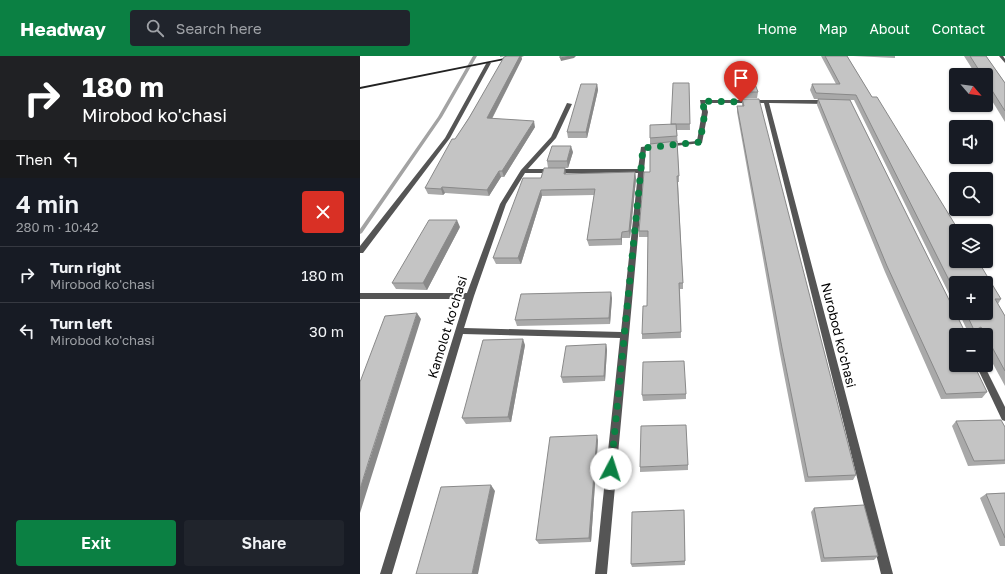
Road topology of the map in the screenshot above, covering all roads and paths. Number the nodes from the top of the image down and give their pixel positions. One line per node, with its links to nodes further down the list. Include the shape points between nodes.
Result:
1 (522, 56): 4 (main road)
2 (1001, 56): 3 (street)
3 (1005, 62)
4 (489, 63): 5 (main road); 11 (street, via 447,138)
5 (360, 88)
6 (766, 102): 7 (street); 9 (street, via 702,101 705,112 700,142 643,148); 20 (street, Nurobod ko'chasi)
7 (836, 102)
8 (569, 104): 10 (street, Kamolot ko'chasi, via 552,138)
9 (640, 170): 10 (street); 15 (street)
10 (523, 171): 13 (street, Kamolot ko'chasi, via 503,204)
11 (360, 251)
12 (360, 296): 13 (street)
13 (470, 296): 14 (street, Kamolot ko'chasi)
14 (459, 331): 15 (street); 18 (street, Kamolot ko'chasi)
15 (624, 335): 19 (street)
16 (983, 372): 17 (street)
17 (1005, 417)
18 (386, 574)
19 (601, 574)
20 (886, 574)

